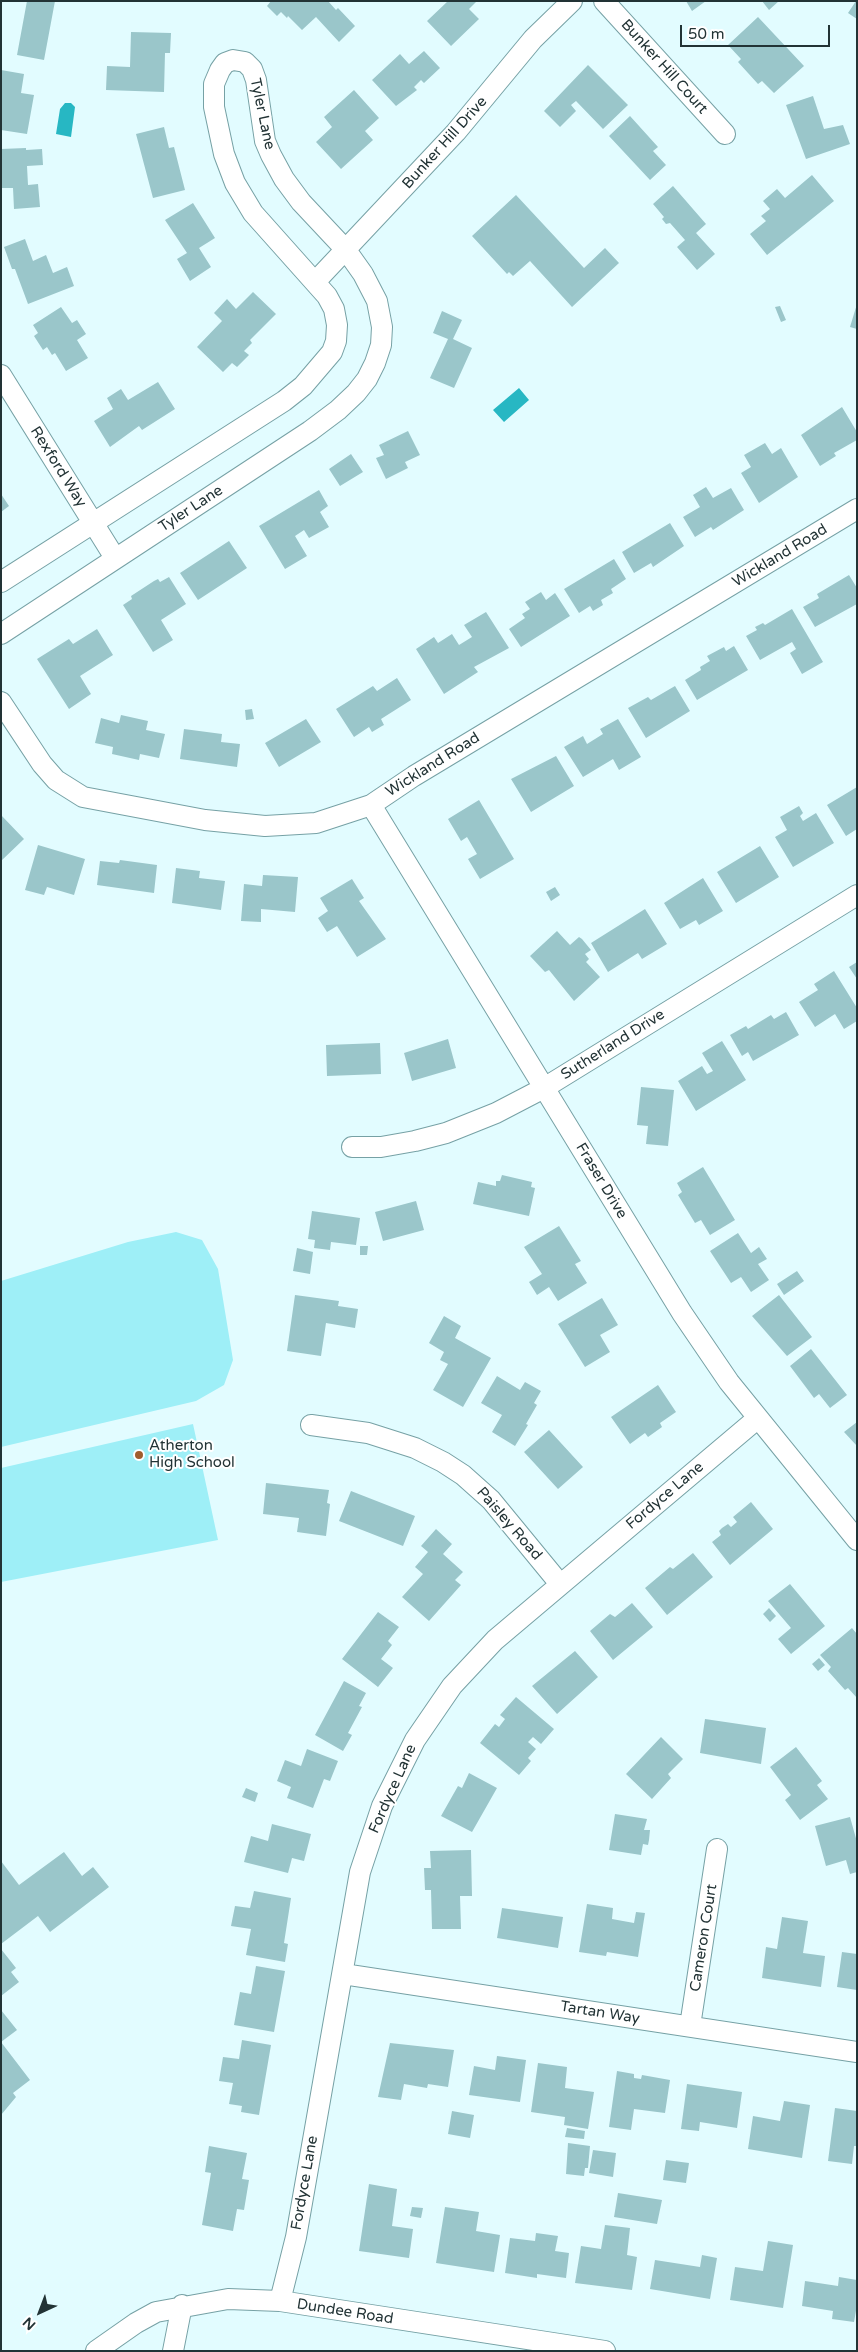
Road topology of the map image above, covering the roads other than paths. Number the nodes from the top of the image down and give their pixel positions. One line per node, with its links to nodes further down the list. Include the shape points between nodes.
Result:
1 (572, 1): 4 (street, Bunker Hill Drive, via 533,39 485,100)
2 (604, 1): 3 (street, Bunker Hill Court)
3 (725, 134)
4 (346, 250): 5 (street, Bunker Hill Drive); 5 (street, Tyler Lane, via 301,202 271,155 265,141 252,69 245,62 233,60 226,63 214,84 214,107 224,154 235,183 253,213); 9 (street, Tyler Lane, via 376,301 382,327 375,363 362,386 310,431)
5 (315, 282): 8 (street, Tyler Lane, via 334,309 336,341 332,352 303,386)
6 (1, 375): 8 (street, Rexford Way)
7 (857, 509): 13 (street, Wickland Road)
8 (93, 523): 9 (street, Rexford Way); 10 (street, Tyler Lane)
9 (115, 558): 11 (street, Tyler Lane)
10 (1, 582)
11 (1, 634)
12 (1, 702): 13 (street, Wickland Road, via 42,764 56,780 83,797 205,820 265,826 316,823)
13 (371, 804): 15 (street, Fraser Drive)
14 (857, 895): 15 (street, Sutherland Drive)
15 (544, 1088): 16 (street, Sutherland Drive, via 496,1113 446,1133 381,1147); 17 (street, Fraser Drive, via 682,1314)
16 (352, 1147)
17 (758, 1418): 19 (street, Fraser Drive); 20 (street, Fordyce Lane)
18 (311, 1426): 20 (street, Paisley Road, via 368,1433 415,1448 443,1462 491,1500)
19 (857, 1540)
20 (560, 1584): 22 (street, Fordyce Lane, via 470,1664 415,1740 382,1806 360,1872)
21 (717, 1849): 23 (street, Cameron Court)
22 (343, 1974): 23 (street, Tartan Way); 25 (street, Fordyce Lane, via 296,2237)
23 (690, 2026): 24 (street, Tartan Way)
24 (857, 2052)
25 (280, 2301): 26 (street, Dundee Road, via 228,2299); 29 (street, Dundee Road)
26 (182, 2306): 27 (street, Dundee Road, via 156,2312); 28 (street)
27 (96, 2351)
28 (173, 2351)
29 (605, 2351)

